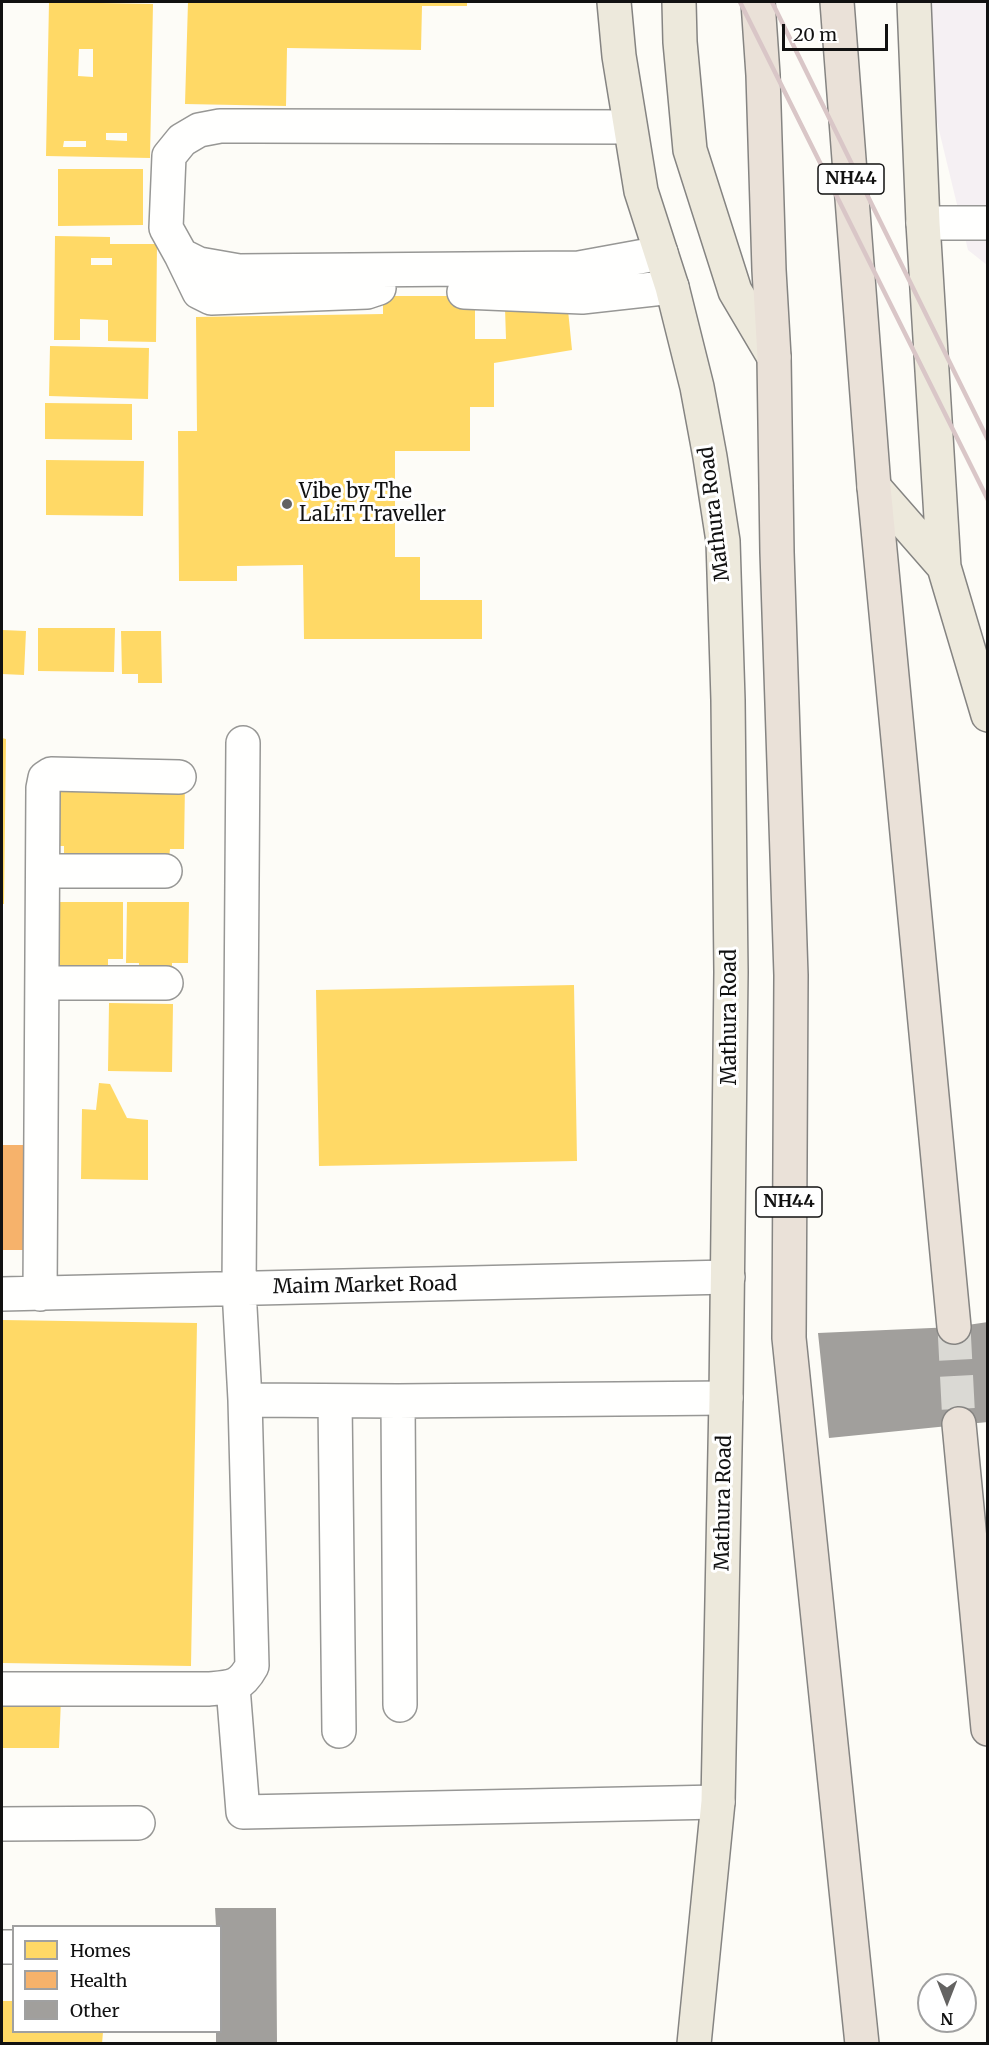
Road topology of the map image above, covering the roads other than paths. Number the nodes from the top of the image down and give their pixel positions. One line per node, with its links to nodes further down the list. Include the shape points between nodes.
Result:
1 (614, 2): 6 (main road, Mathura Road)
2 (679, 2): 14 (main road, via 690,150 735,291)
3 (758, 2): 14 (highway, NH44)
4 (837, 2): 15 (highway, NH44)
5 (914, 2): 7 (main road)
6 (629, 127): 9 (main road, Mathura Road, via 641,191); 10 (street, via 220,126 199,130 182,140 169,156 166,228)
7 (923, 223): 8 (street); 16 (main road)
8 (987, 223)
9 (661, 253): 10 (street, via 579,268 239,271 199,264); 12 (main road, Mathura Road)
10 (181, 255): 11 (street, via 199,292 211,298 368,292)
11 (389, 285)
12 (672, 287): 13 (street, via 582,297); 24 (main road, Mathura Road, via 697,387 723,541 731,972)
13 (464, 292)
14 (774, 357): 43 (highway, NH44, via 791,975 789,1338)
15 (874, 487): 16 (main road); 28 (highway, NH44)
16 (944, 567): 17 (main road)
17 (987, 715)
18 (243, 743): 25 (street)
19 (179, 777): 20 (street, via 51,774 45,778)
20 (43, 871): 21 (street); 22 (street)
21 (165, 871)
22 (42, 983): 23 (street); 27 (street)
23 (166, 983)
24 (728, 1277): 25 (street, Maim Market Road); 29 (main road, Mathura Road)
25 (239, 1289): 27 (street, Maim Market Road); 30 (street)
26 (2, 1294): 27 (street, Maim Market Road)
27 (40, 1294)
28 (954, 1327)
29 (726, 1398): 32 (street); 39 (main road, Mathura Road)
30 (245, 1400): 31 (street); 34 (street, via 252,1666)
31 (335, 1401): 32 (street); 38 (street)
32 (398, 1401): 36 (street)
33 (959, 1424): 37 (highway)
34 (233, 1687): 35 (street); 39 (street, via 243,1812)
35 (2, 1689)
36 (400, 1706)
37 (987, 1728)
38 (339, 1731)
39 (718, 1802): 42 (main road, Mathura Road)
40 (2, 1824): 41 (street)
41 (138, 1824)
42 (694, 2043)
43 (862, 2043)

